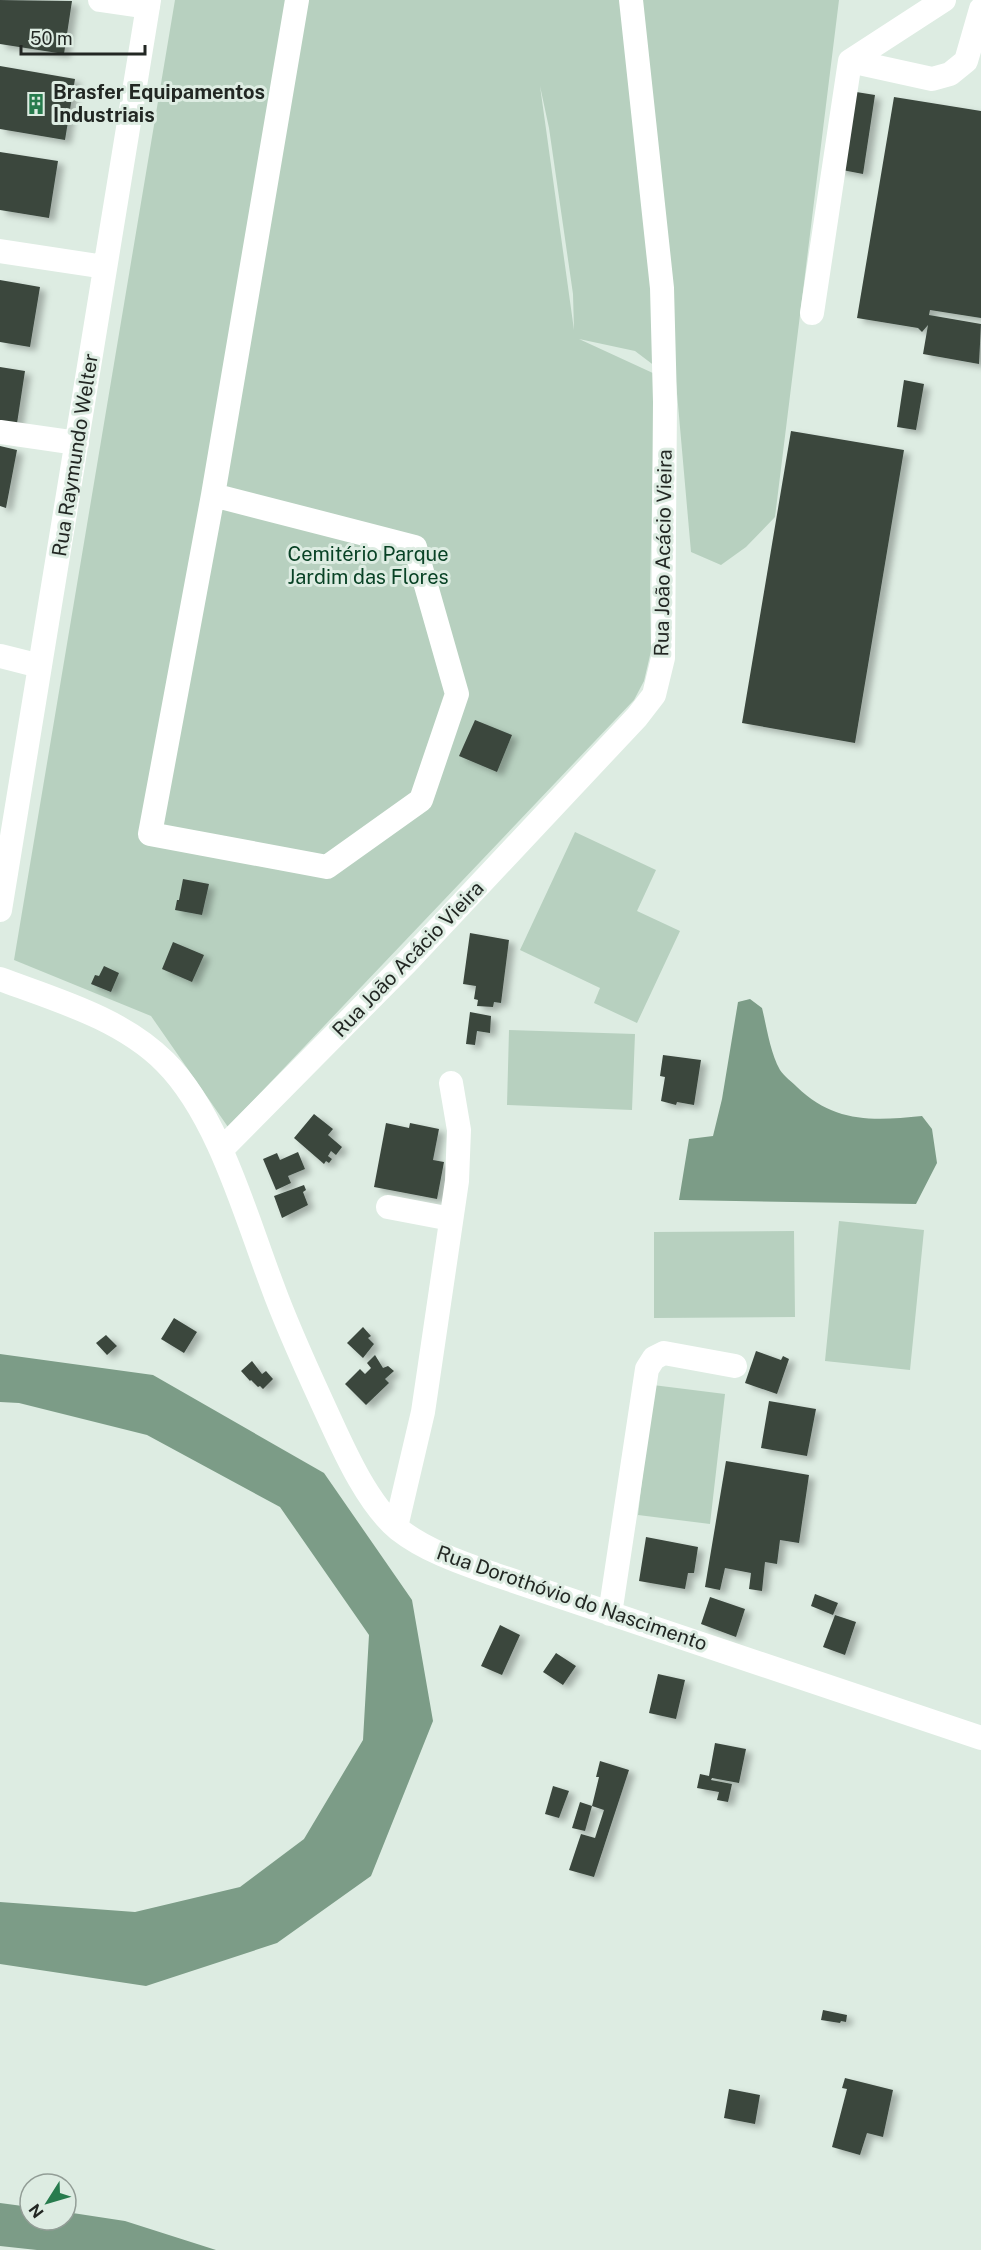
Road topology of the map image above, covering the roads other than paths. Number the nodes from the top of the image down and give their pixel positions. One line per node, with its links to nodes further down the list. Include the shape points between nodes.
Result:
1 (100, 0): 5 (street)
2 (297, 0): 13 (street)
3 (631, 0): 19 (street, Rua João Acácio Vieira, via 662,288 665,596 663,658 654,695 407,962)
4 (944, 0): 7 (street)
5 (148, 4): 9 (street, Rua Raymundo Welter)
6 (981, 9): 7 (street, via 966,61 950,74 932,79)
7 (850, 61): 10 (street)
8 (0, 251): 9 (street)
9 (105, 267): 12 (street, Rua Raymundo Welter)
10 (812, 313)
11 (0, 432): 12 (street)
12 (76, 443): 15 (street, Rua Raymundo Welter)
13 (213, 495): 13 (street, via 415,547 457,694 421,800 327,867 150,834)
14 (0, 656): 15 (street)
15 (40, 666): 16 (street, Rua Raymundo Welter)
16 (0, 910)
17 (0, 979): 19 (street, Rua Dorothóvio do Nascimento, via 92,1014 149,1048 191,1093)
18 (451, 1083): 21 (street, via 459,1130)
19 (220, 1150): 23 (street, Rua Dorothóvio do Nascimento, via 288,1328 350,1464)
20 (388, 1207): 21 (street)
21 (452, 1219): 23 (street, via 423,1412)
22 (735, 1366): 24 (street, via 664,1353 654,1358 647,1369)
23 (396, 1527): 24 (street, Rua Dorothóvio do Nascimento, via 462,1563)
24 (610, 1614): 25 (street, Rua Dorothóvio do Nascimento)
25 (981, 1738)

